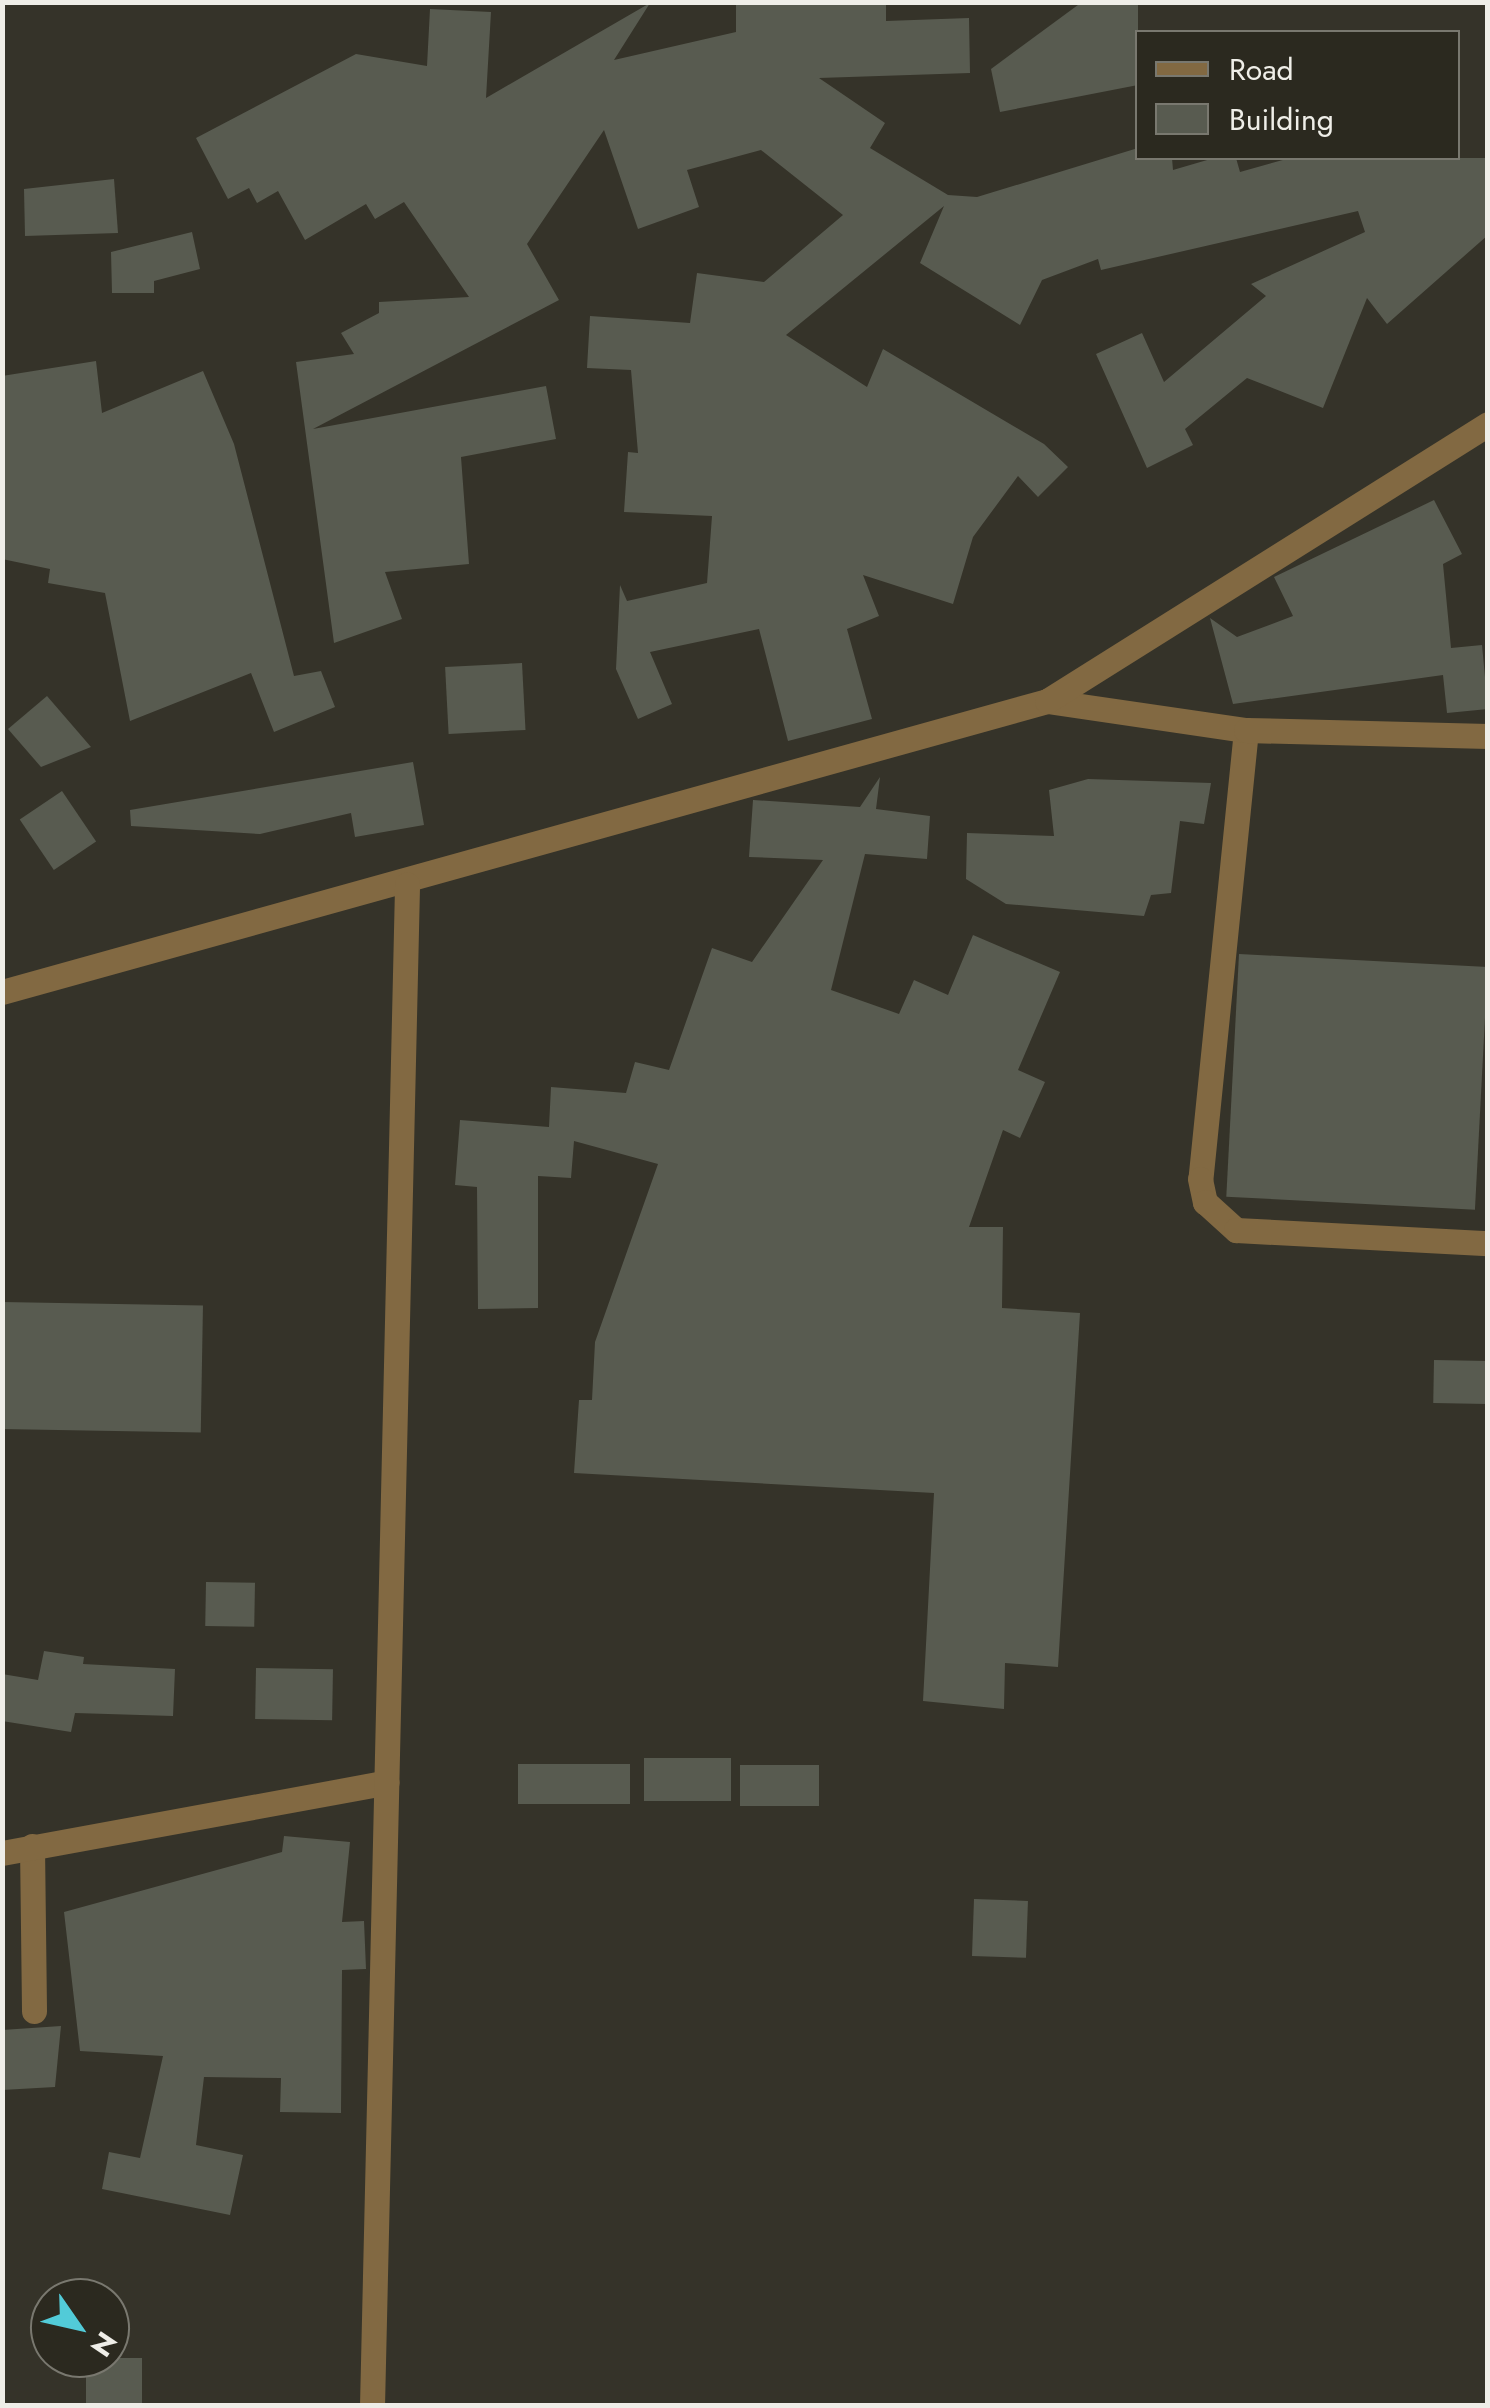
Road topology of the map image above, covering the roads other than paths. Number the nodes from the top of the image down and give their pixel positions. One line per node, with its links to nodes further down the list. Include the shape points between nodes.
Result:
1 (1488, 424): 2 (street)
2 (1047, 701): 3 (street); 5 (street)
3 (1246, 730): 4 (street); 7 (street, via 1200,1179 1205,1202 1236,1230)
4 (1488, 736)
5 (407, 884): 6 (street); 8 (street)
6 (2, 992)
7 (1488, 1243)
8 (387, 1782): 9 (street); 12 (street)
9 (32, 1846): 10 (street); 11 (street)
10 (2, 1853)
11 (34, 2011)
12 (372, 2406)

